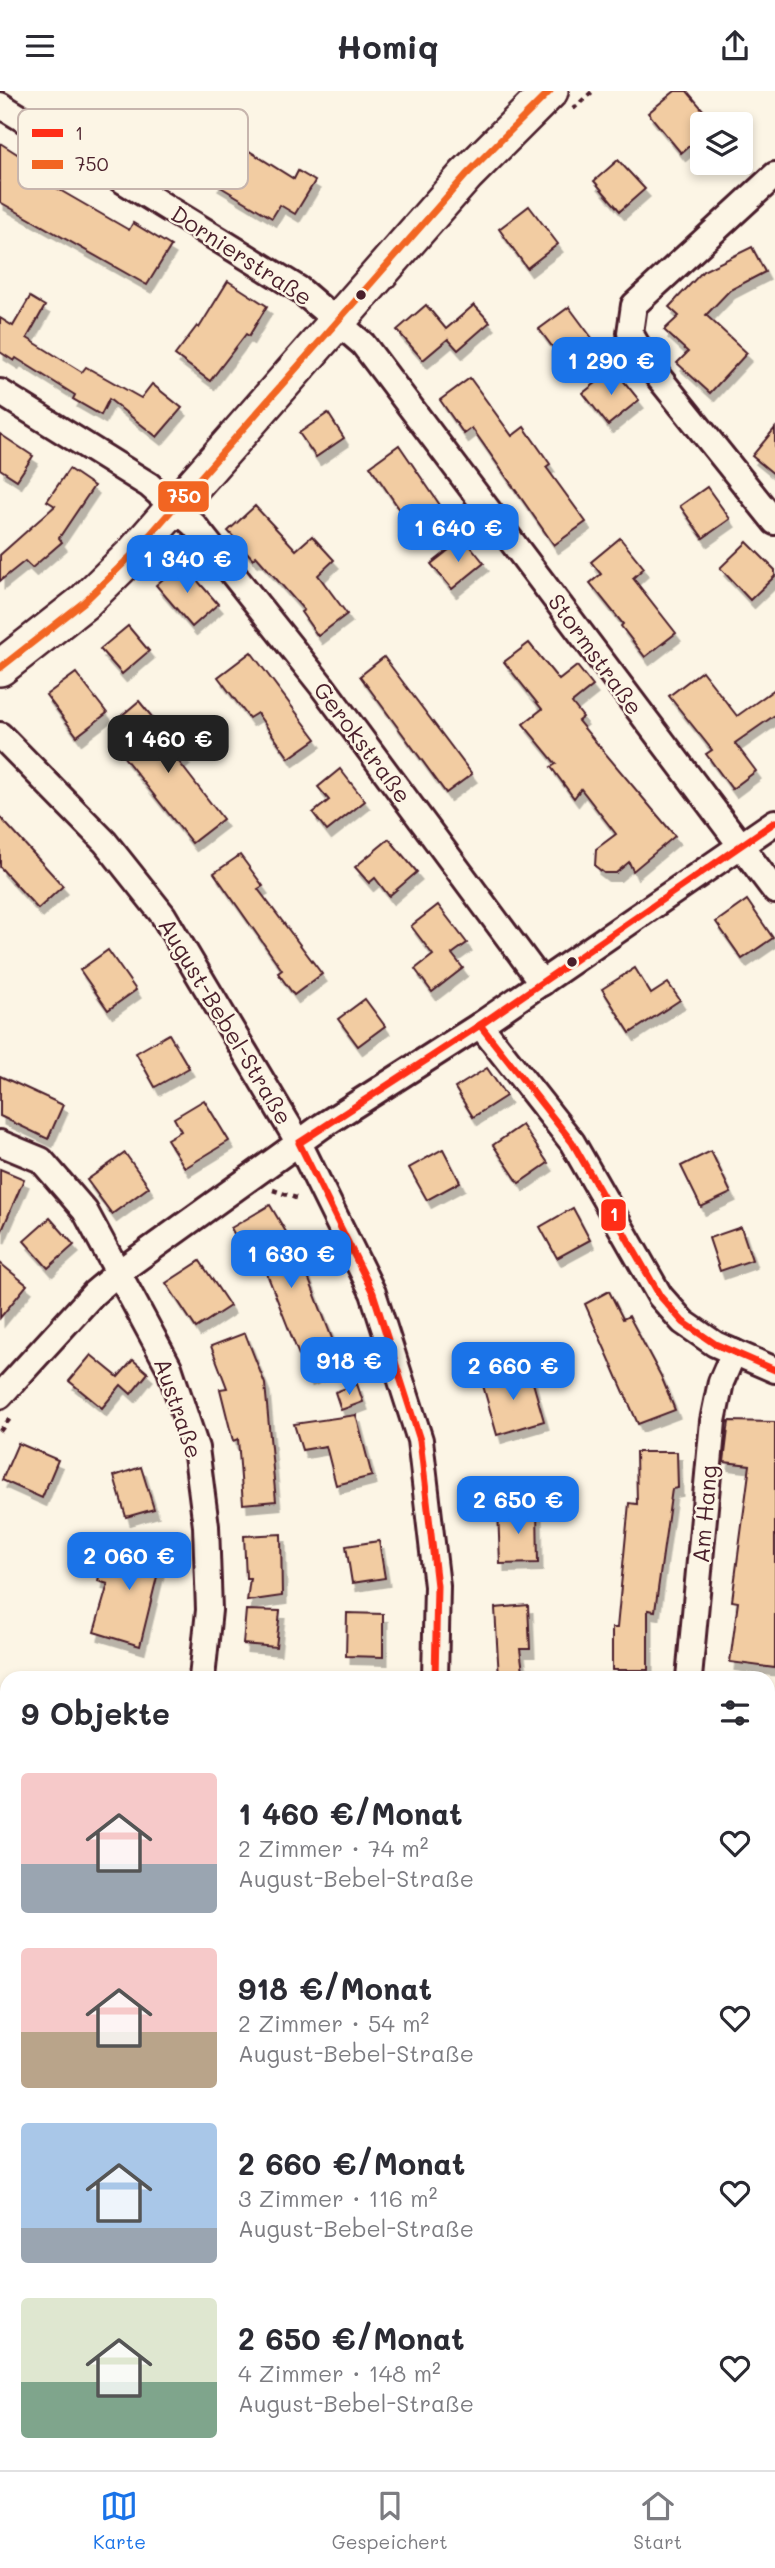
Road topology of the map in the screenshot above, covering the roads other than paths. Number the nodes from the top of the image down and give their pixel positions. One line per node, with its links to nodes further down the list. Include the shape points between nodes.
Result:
1 (550, 91): 6 (main road, via 466,175)
2 (0, 105): 3 (street, Dornierstraße)
3 (18, 116)
4 (775, 175): 9 (street, via 634,305 630,333 648,364)
5 (136, 189): 6 (street, Dornierstraße, via 299,289)
6 (337, 320): 8 (main road); 13 (street, Stormstraße, via 362,344 443,450)
7 (0, 392): 8 (street, Gerokstraße, via 149,485)
8 (176, 508): 10 (main road, via 84,602); 15 (street, Gerokstraße, via 322,686)
9 (775, 522)
10 (0, 669)
11 (0, 735): 18 (street, August-Bebel-Straße, via 105,842 163,915)
12 (775, 822): 13 (street)
13 (739, 847): 14 (street, Stormstraße); 15 (street)
14 (775, 891)
15 (542, 983): 16 (street)
16 (480, 1025): 18 (street); 20 (street, via 572,1142 660,1296 683,1321)
17 (0, 1143): 19 (street, Austraße, via 41,1160 85,1211)
18 (299, 1143): 19 (street); 24 (street, August-Bebel-Straße, via 373,1293 420,1440 436,1586)
19 (119, 1272): 22 (street, via 94,1293); 23 (street, Austraße, via 169,1367 196,1448 206,1526 209,1610)
20 (734, 1353): 21 (street); 25 (street, Am Hang, via 721,1382 713,1421)
21 (775, 1370)
22 (8, 1389)
23 (203, 1671)
24 (435, 1671)
25 (690, 1671)

